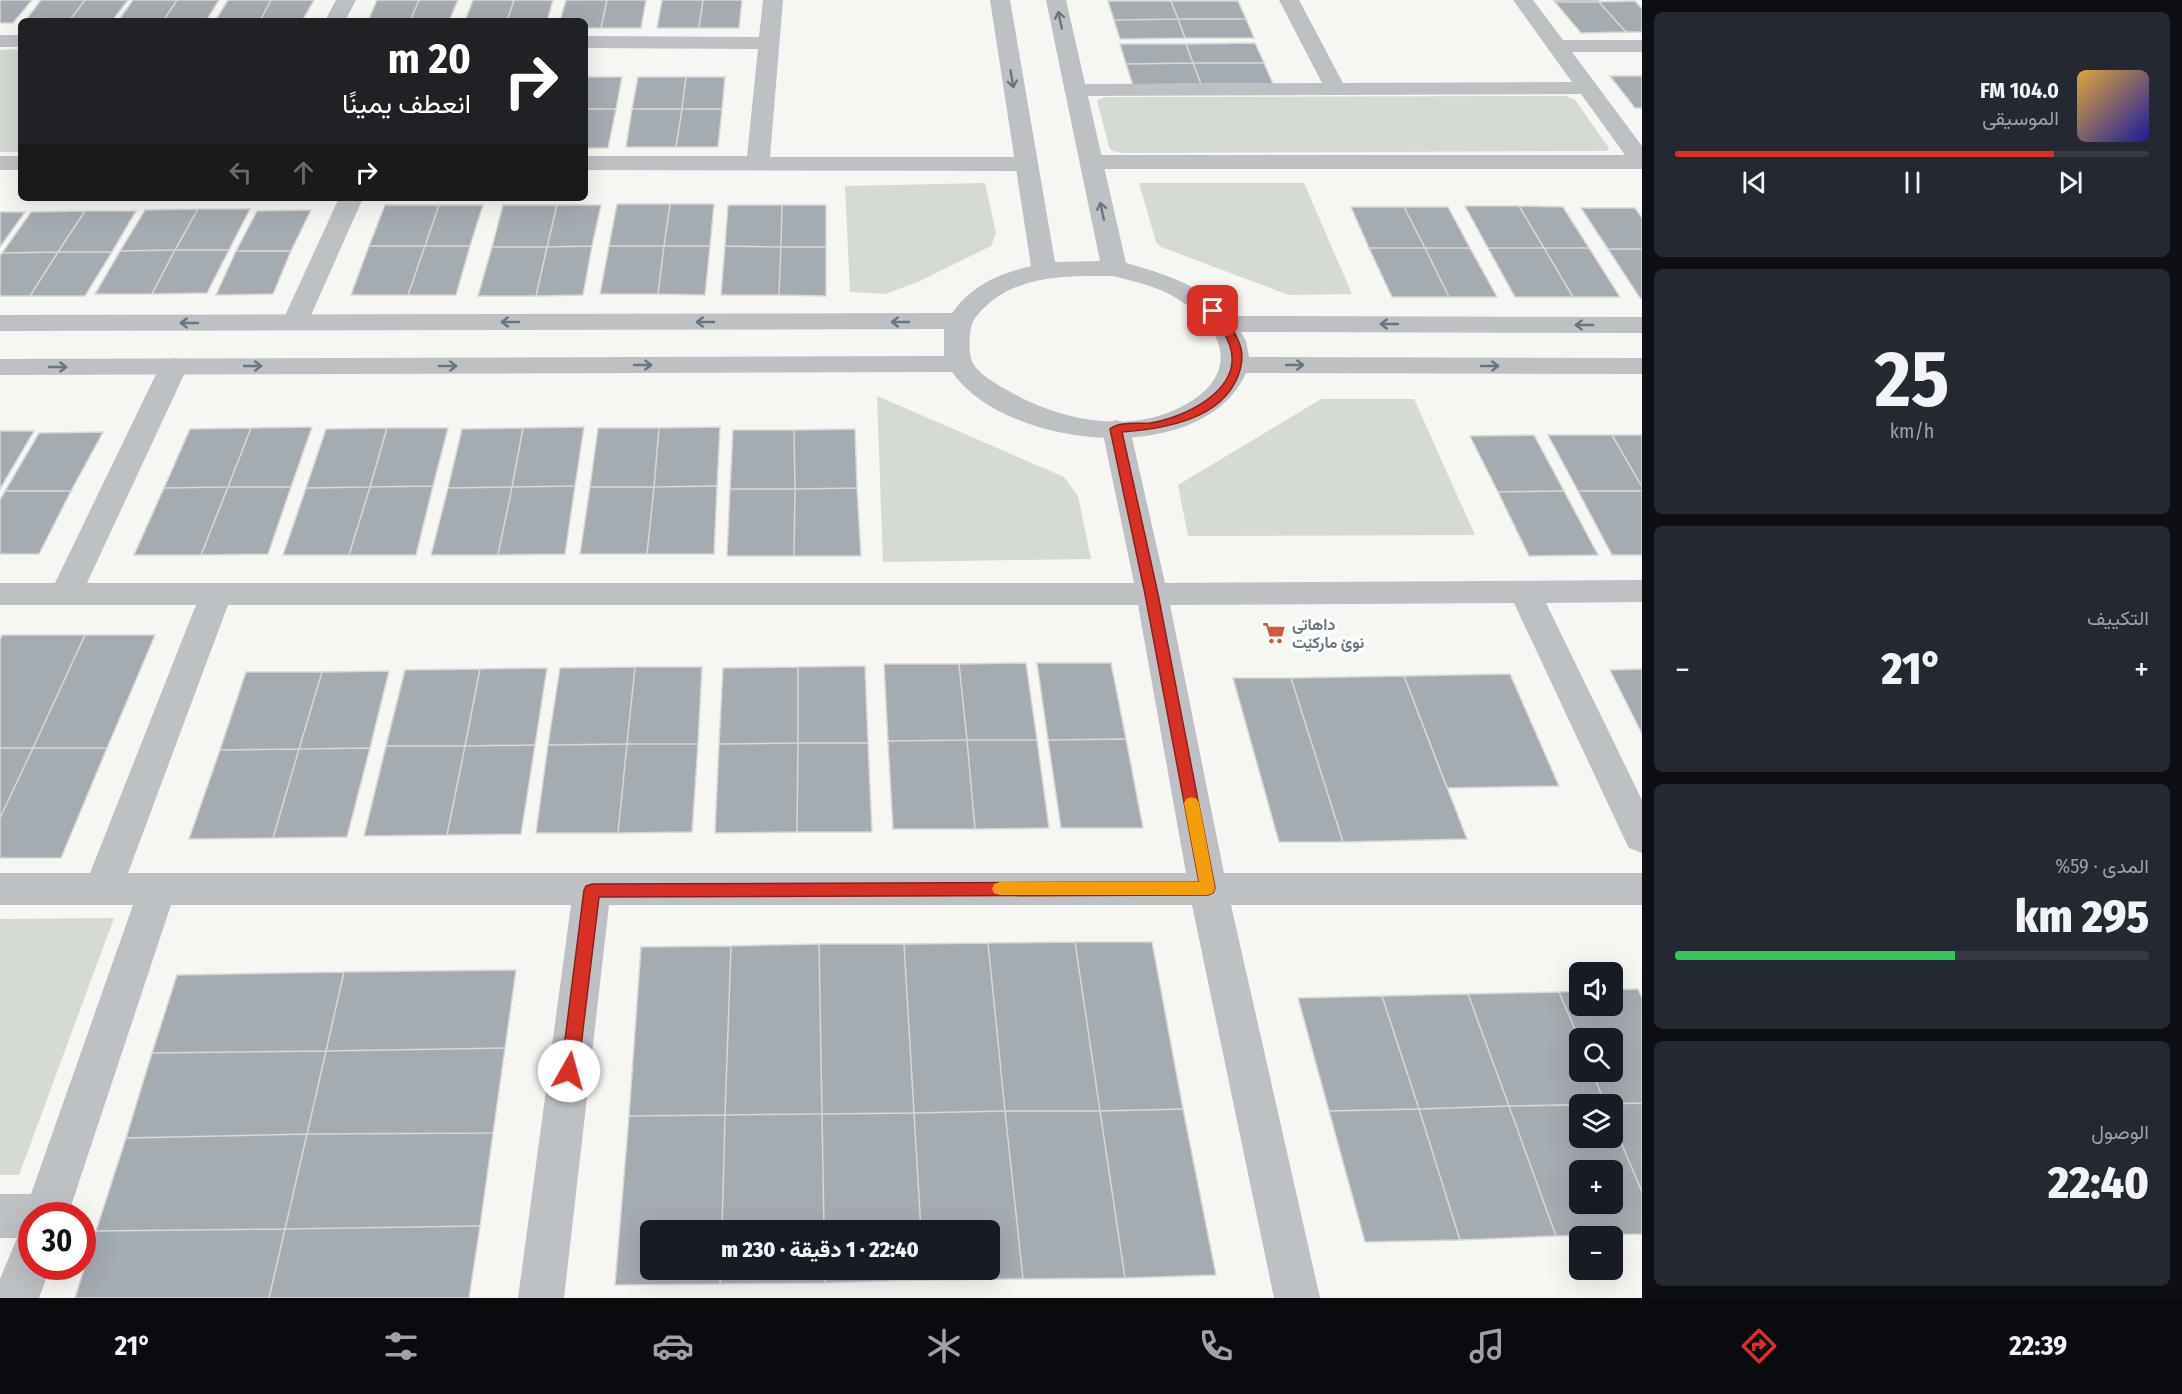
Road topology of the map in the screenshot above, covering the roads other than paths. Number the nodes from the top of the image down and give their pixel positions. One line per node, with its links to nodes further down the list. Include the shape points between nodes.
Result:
1 (346, 0): 7 (street)
2 (773, 0): 11 (street)
3 (1000, 0): 23 (street, one-way to 23)
4 (1056, 0): 16 (street, one-way to 4)
5 (1289, 0): 15 (street)
6 (1523, 0): 12 (street)
7 (337, 18)
8 (0, 41): 9 (street)
9 (18, 41)
10 (588, 42): 11 (street)
11 (769, 43): 21 (street)
12 (1556, 46): 13 (street); 14 (street)
13 (1642, 46)
14 (1586, 88): 15 (street); 18 (street)
15 (1336, 89): 16 (street)
16 (1076, 90): 17 (street)
17 (1092, 162): 18 (street); 25 (street, one-way to 17)
18 (1642, 162)
19 (0, 163): 20 (street)
20 (18, 163)
21 (758, 163): 22 (street); 23 (street)
22 (588, 164)
23 (1026, 164): 26 (street)
24 (350, 201): 28 (street)
25 (1114, 268): 26 (street); 30 (street, via 1190,294)
26 (1044, 270): 27 (street, via 1004,281 980,295)
27 (958, 321): 28 (street, one-way to 28); 32 (street, via 956,346)
28 (295, 322): 29 (street, one-way to 29)
29 (0, 323)
30 (1225, 324): 31 (street, one-way to 30); 33 (street, via 1236,347)
31 (1642, 325)
32 (960, 364): 34 (street, one-way to 32); 37 (street, via 977,383 1008,404 1040,418 1077,427)
33 (1237, 364): 35 (street, one-way to 35); 37 (street, via 1229,385 1212,403 1185,417 1152,426)
34 (174, 366): 36 (street, one-way to 34); 40 (street)
35 (1642, 366)
36 (0, 367)
37 (1116, 429): 43 (street)
38 (1524, 591): 39 (street); 43 (street); 44 (street)
39 (1642, 591)
40 (66, 593): 41 (street); 42 (street)
41 (217, 593): 43 (street); 47 (street)
42 (0, 594)
43 (1152, 594): 46 (street)
44 (1642, 838)
45 (158, 888): 47 (street); 50 (street); 51 (street)
46 (1208, 888): 48 (street); 50 (street); 57 (street)
47 (103, 889): 49 (street)
48 (1642, 889)
49 (0, 890)
50 (592, 890): 56 (street)
51 (50, 1202)
52 (0, 1216): 53 (street)
53 (18, 1216)
54 (23, 1280): 55 (street)
55 (16, 1298)
56 (542, 1298)
57 (1297, 1298)

